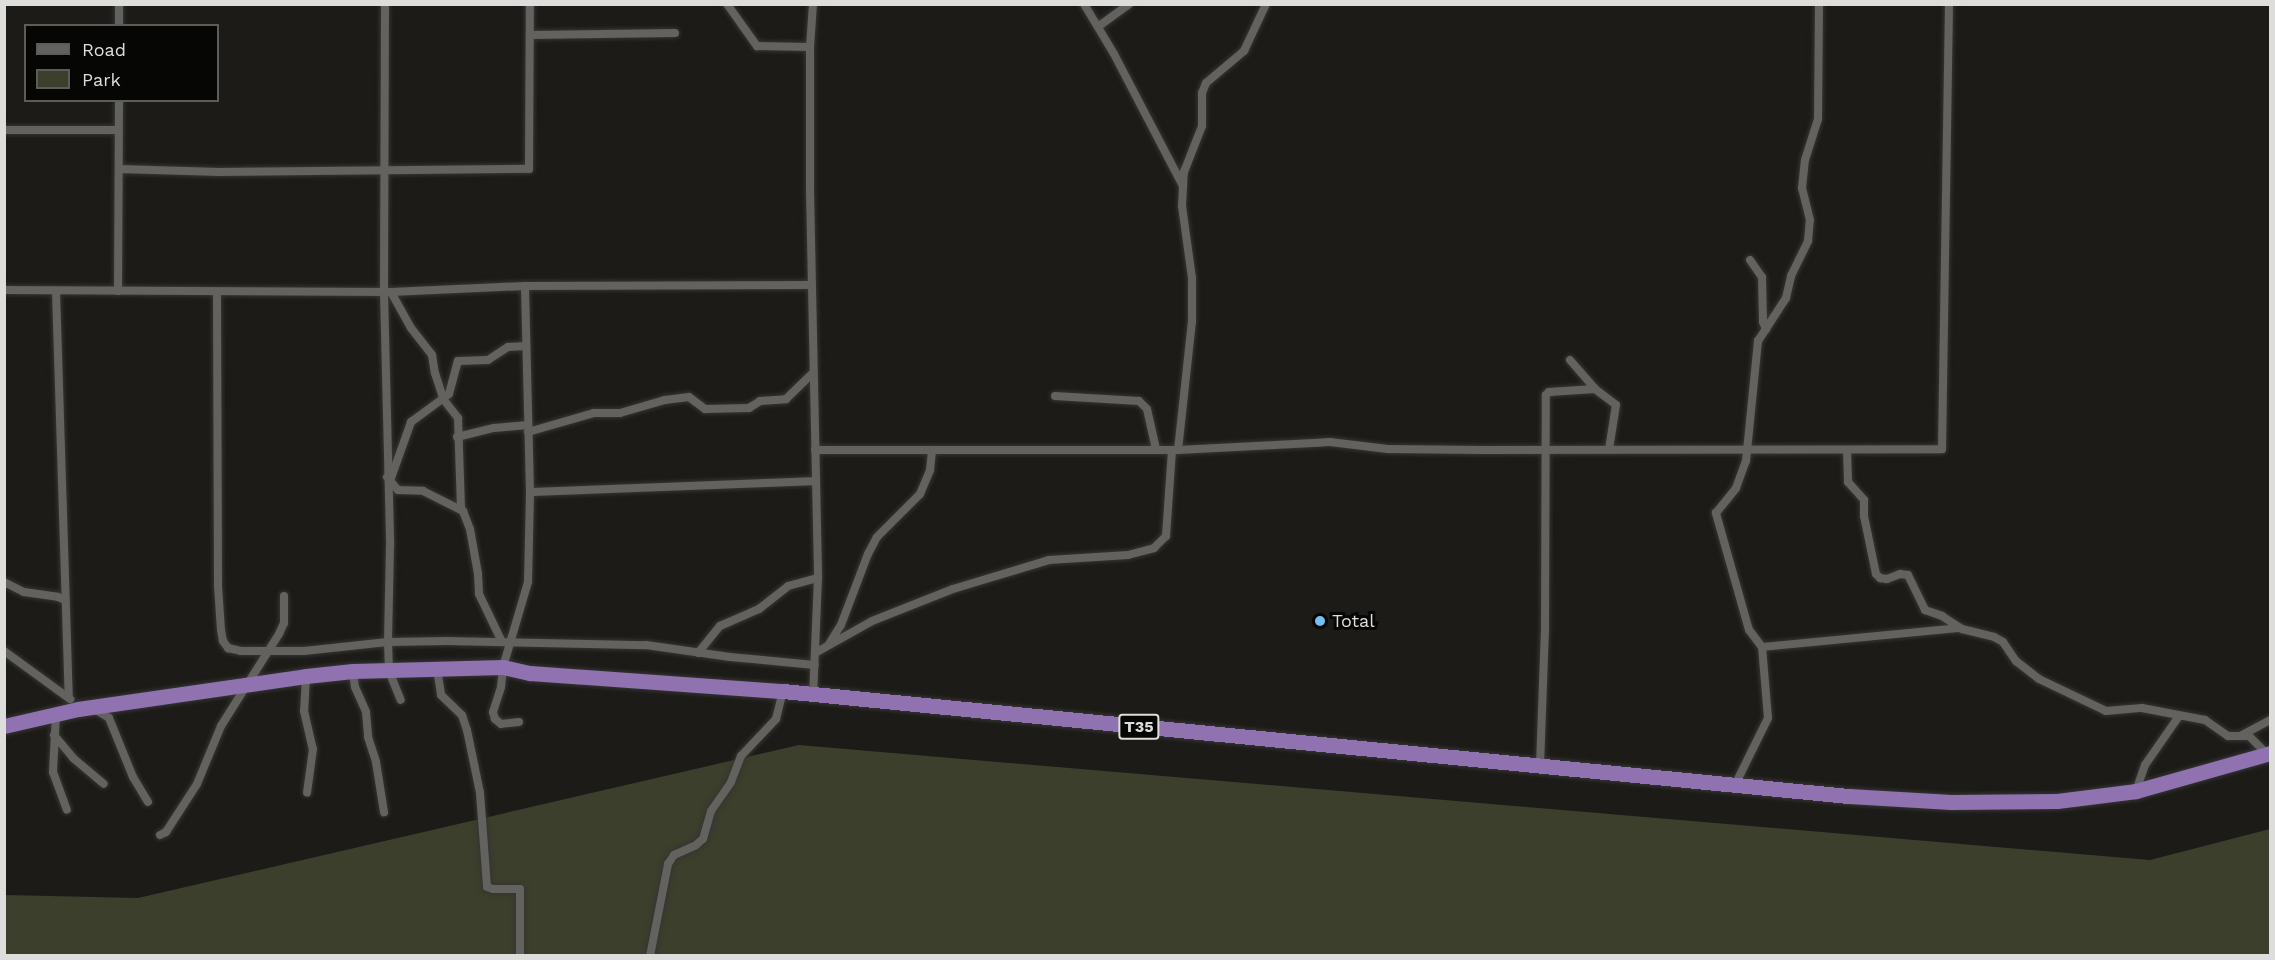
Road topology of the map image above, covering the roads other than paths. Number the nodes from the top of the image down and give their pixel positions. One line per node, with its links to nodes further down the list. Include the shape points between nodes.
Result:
1 (119, 4): 11 (street)
2 (385, 4): 20 (street)
3 (530, 4): 14 (street)
4 (727, 4): 15 (street, via 757,46)
5 (813, 4): 15 (street)
6 (1084, 4): 12 (street)
7 (1128, 4): 12 (street)
8 (1266, 4): 21 (street, via 1244,51 1206,83 1202,93 1202,126 1185,164)
9 (1819, 4): 30 (street, via 1818,124 1805,160 1802,188 1810,231 1786,298)
10 (1949, 4): 46 (street, via 1942,449)
11 (119, 24)
12 (1099, 26): 21 (street)
13 (675, 33): 14 (street)
14 (530, 35): 20 (street, via 529,169)
15 (810, 47): 23 (street)
16 (119, 102): 18 (street)
17 (4, 130): 18 (street)
18 (118, 130): 19 (street)
19 (119, 169): 20 (street); 27 (street)
20 (385, 170): 29 (street)
21 (1182, 184): 44 (street, via 1192,278 1192,322)
22 (1750, 260): 30 (street, via 1762,277 1762,322)
23 (811, 285): 24 (street); 33 (street)
24 (525, 286): 29 (street); 31 (street)
25 (4, 291): 26 (street)
26 (56, 291): 27 (street); 54 (street)
27 (118, 291): 28 (street)
28 (217, 292): 29 (street); 61 (street, via 221,630 228,648)
29 (388, 292): 36 (street, via 432,356); 47 (street)
30 (1766, 328): 45 (street, via 1755,353)
31 (526, 346): 36 (street, via 508,346 485,360 458,360 451,390); 37 (street)
32 (1570, 360): 34 (street)
33 (812, 374): 37 (street, via 786,399 760,401 749,408 705,409 689,396 620,413 594,413); 42 (street)
34 (1595, 389): 39 (street, via 1547,393); 41 (street, via 1617,408)
35 (1055, 396): 40 (street, via 1139,402 1147,409)
36 (444, 400): 38 (street, via 458,418); 47 (street, via 411,422)
37 (528, 428): 38 (street, via 494,428); 49 (street)
38 (458, 437): 50 (street)
39 (1548, 448): 41 (street); 44 (street, via 1388,449 1330,442); 83 (street)
40 (1156, 449): 43 (street); 44 (street)
41 (1609, 449): 45 (street)
42 (815, 450): 43 (street); 48 (street)
43 (932, 450): 58 (street, via 930,470 920,494 877,537 841,625)
44 (1175, 450): 58 (street, via 1166,536 1154,548 1128,555 1064,557 1030,565 872,621)
45 (1746, 450): 46 (street); 59 (street, via 1736,488 1716,514 1749,630)
46 (1847, 451): 55 (street, via 1848,482 1864,500 1876,574 1887,579 1908,575 1925,610)
47 (389, 478): 50 (street, via 398,490 423,491); 56 (street)
48 (814, 481): 49 (street); 51 (street)
49 (530, 492): 57 (street, via 528,582 517,627)
50 (460, 508): 57 (street, via 470,529 480,598)
51 (818, 578): 62 (street, via 788,586 759,609 720,626); 63 (street)
52 (4, 582): 54 (street, via 24,592)
53 (284, 596): 61 (street, via 282,628)
54 (64, 600): 74 (street)
55 (1959, 627): 59 (street); 76 (street, via 2003,642 2016,661 2039,679 2106,711 2142,708)
56 (388, 642): 57 (street); 61 (street); 68 (street)
57 (506, 642): 62 (street, via 646,645); 65 (street)
58 (828, 645): 63 (street)
59 (1762, 647): 84 (street, via 1768,718)
60 (4, 651): 74 (street)
61 (265, 652): 70 (street)
62 (698, 653): 64 (street)
63 (815, 653): 64 (street)
64 (815, 665): 72 (street)
65 (502, 667): 66 (highway, T35); 71 (highway, T35, via 530,673); 78 (street, via 501,687 493,710 495,719 504,725)
66 (437, 669): 68 (highway, T35); 92 (street, via 441,695 462,715 467,730 480,793 487,887 520,889)
67 (353, 671): 68 (highway, T35); 69 (highway, T35); 90 (street, via 366,712)
68 (389, 671): 73 (street)
69 (306, 676): 70 (highway, T35); 87 (street, via 303,709 313,749)
70 (246, 685): 74 (highway, T35); 91 (street, via 220,726 197,784)
71 (783, 691): 72 (highway, T35); 93 (street, via 776,719 741,756 711,811 702,839 671,859)
72 (813, 696): 83 (highway, T35)
73 (401, 700)
74 (79, 704): 75 (highway, T35); 88 (street, via 109,718 131,775)
75 (56, 714): 79 (highway, T35); 80 (street)
76 (2179, 716): 81 (street, via 2209,722 2228,736); 86 (street, via 2145,765)
77 (2271, 720): 81 (street)
78 (519, 722)
79 (4, 726)
80 (54, 735): 85 (street, via 73,758); 89 (street, via 53,772)
81 (2241, 735): 82 (street, via 2249,736)
82 (2269, 754): 86 (highway, T35)
83 (1540, 765): 84 (highway, T35)
84 (1736, 783): 86 (highway, T35, via 1849,796 1951,802 2056,801)
85 (104, 784)
86 (2136, 791)
87 (308, 793)
88 (148, 802)
89 (67, 810)
90 (384, 812)
91 (160, 836)
92 (520, 956)
93 (650, 956)

